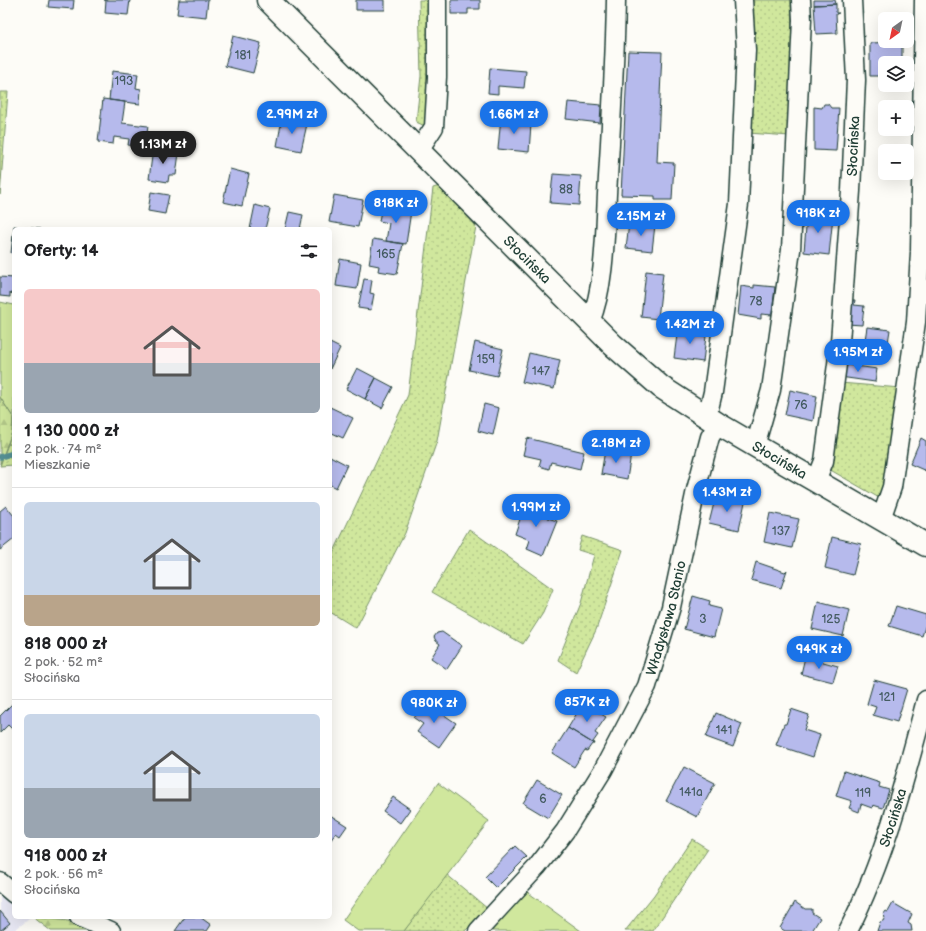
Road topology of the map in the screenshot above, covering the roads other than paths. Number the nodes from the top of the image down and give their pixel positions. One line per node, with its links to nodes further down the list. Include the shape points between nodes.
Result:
1 (268, 0): 8 (street, Słocińska)
2 (437, 0): 8 (street, via 438,78 434,127)
3 (616, 0): 9 (street, via 616,59 604,241 597,305)
4 (743, 0): 10 (street, Władysława Stanio, via 746,50 738,204 713,392)
5 (800, 0): 11 (street, via 802,20 791,250 771,390)
6 (852, 0): 12 (street, Słocińska, via 856,80 840,342 824,460)
7 (924, 0): 13 (street, via 920,252 916,322 892,487)
8 (419, 150): 9 (street, Słocińska)
9 (590, 322): 10 (street, Słocińska, via 661,387)
10 (713, 421): 11 (street, Słocińska); 20 (street, Władysława Stanio, via 671,607 647,686 603,770 565,831 537,867)
11 (755, 446): 12 (street, Słocińska)
12 (816, 481): 13 (street, Słocińska)
13 (881, 519): 14 (street, Słocińska)
14 (926, 545)
15 (926, 700): 21 (street, Słocińska, via 877,866 865,898)
16 (0, 882): 17 (street)
17 (12, 892)
18 (83, 919): 19 (street)
19 (108, 930)
20 (478, 931)
21 (848, 931)

